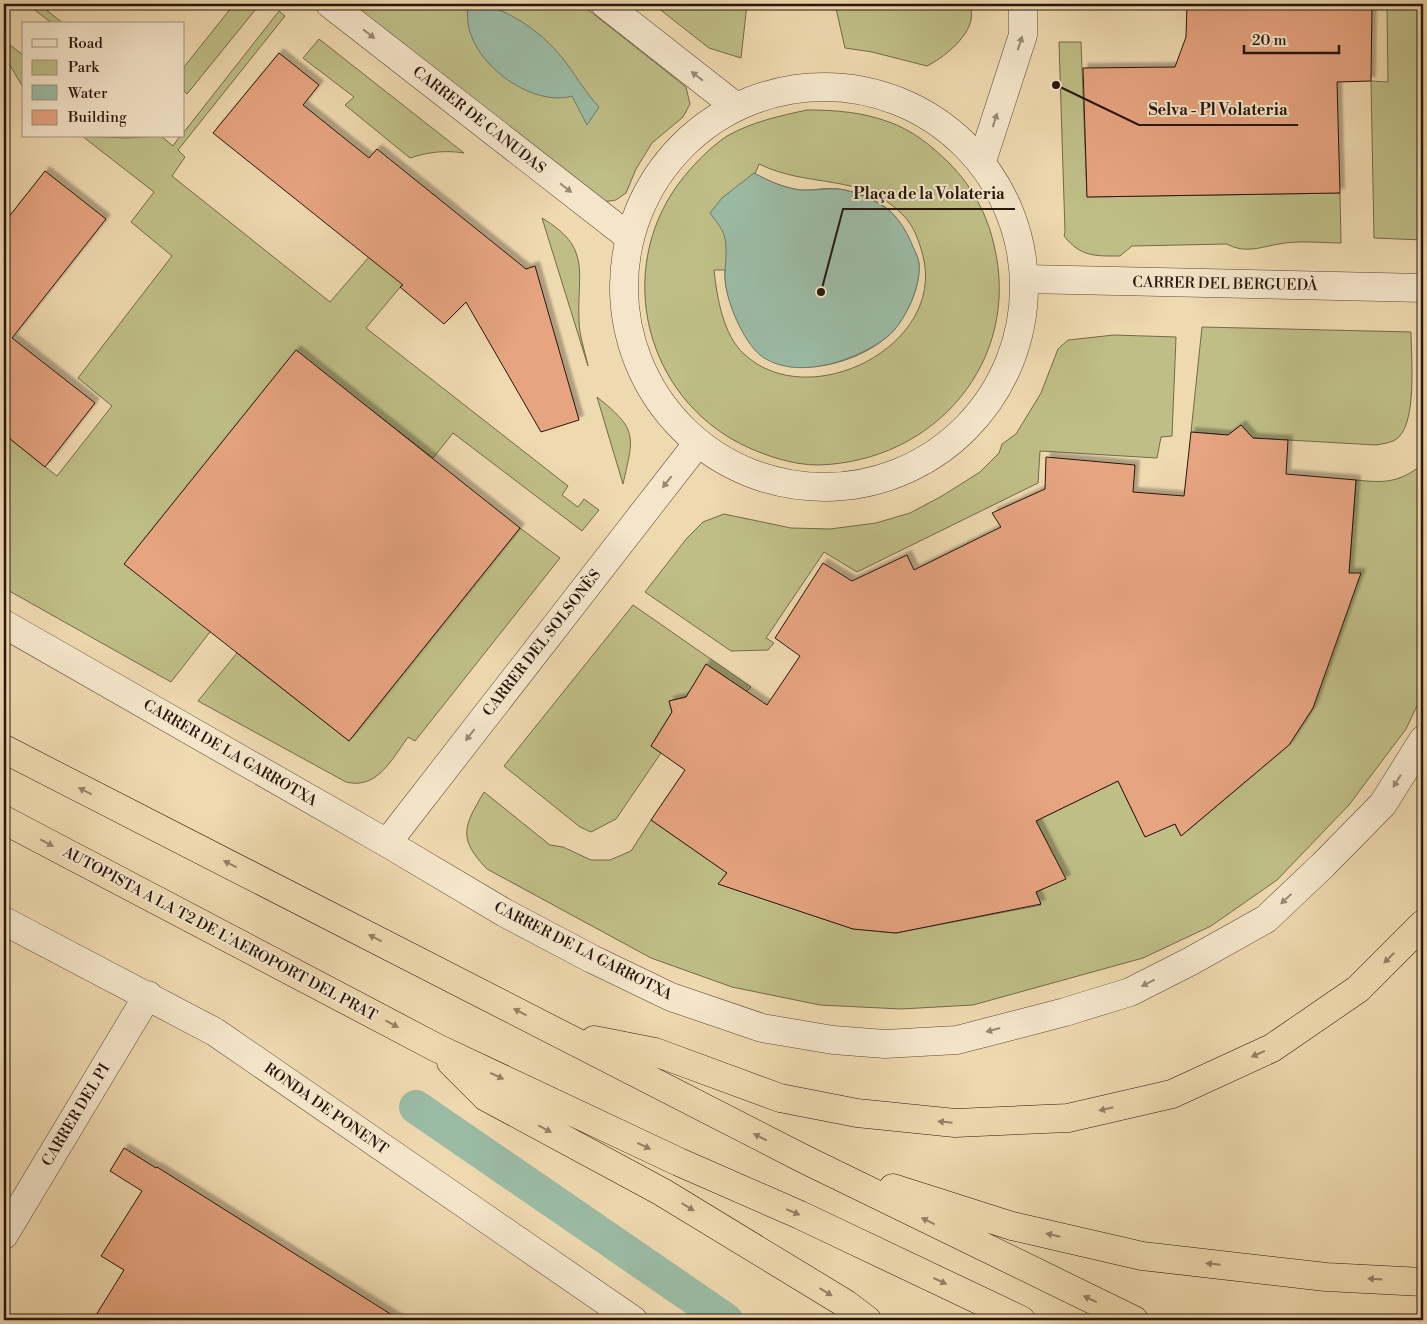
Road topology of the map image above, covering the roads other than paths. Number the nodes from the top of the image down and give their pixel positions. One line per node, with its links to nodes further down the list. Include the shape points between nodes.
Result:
1 (330, 4): 6 (street, CARRER DE CANUDAS, one-way to 6)
2 (605, 4): 4 (street, one-way to 2)
3 (1023, 4): 5 (street, one-way to 3, via 1023,35)
4 (735, 106): 5 (street, via 786,89 841,86 893,97 941,122); 6 (street, via 687,139 651,184)
5 (983, 158): 7 (street, via 1004,196 1020,236)
6 (628, 237): 9 (street, via 622,294 632,350 658,402)
7 (1026, 279): 8 (street, CARRER DEL BERGUEDÀ); 9 (street, via 1020,337 997,390 961,434 914,467 859,485 802,487 746,473)
8 (1423, 288)
9 (697, 444): 14 (street, CARRER DEL SOLSONÈS, one-way to 14)
10 (4, 624): 14 (street, CARRER DE LA GARROTXA)
11 (1423, 740): 14 (street, CARRER DE LA GARROTXA, one-way to 14, via 1383,804 1266,919 1130,992 957,1040 885,1044 833,1040 762,1028 680,1000 505,913)
12 (4, 749): 18 (highway, one-way to 12)
13 (4, 820): 19 (highway, AUTOPISTA A LA T2 DE L'AEROPORT DEL PRAT, one-way to 19)
14 (387, 842)
15 (4, 921): 17 (street, RONDA DE PONENT)
16 (1423, 924): 18 (highway, one-way to 18, via 1358,989 1272,1048 1172,1094 1068,1118 955,1123 857,1113 780,1098 655,1052)
17 (148, 996): 21 (street, CARRER DEL PI); 23 (street, RONDA DE PONENT, via 215,1032)
18 (563, 1034): 20 (highway, one-way to 18)
19 (437, 1048): 24 (highway, one-way to 24, via 486,1097 662,1192); 25 (highway, one-way to 25)
20 (804, 1159): 22 (highway, one-way to 20, via 1326,1277 1142,1256 1012,1226); 26 (highway, one-way to 20)
21 (4, 1235)
22 (1423, 1282)
23 (633, 1320)
24 (867, 1320)
25 (1021, 1320)
26 (1134, 1320)

